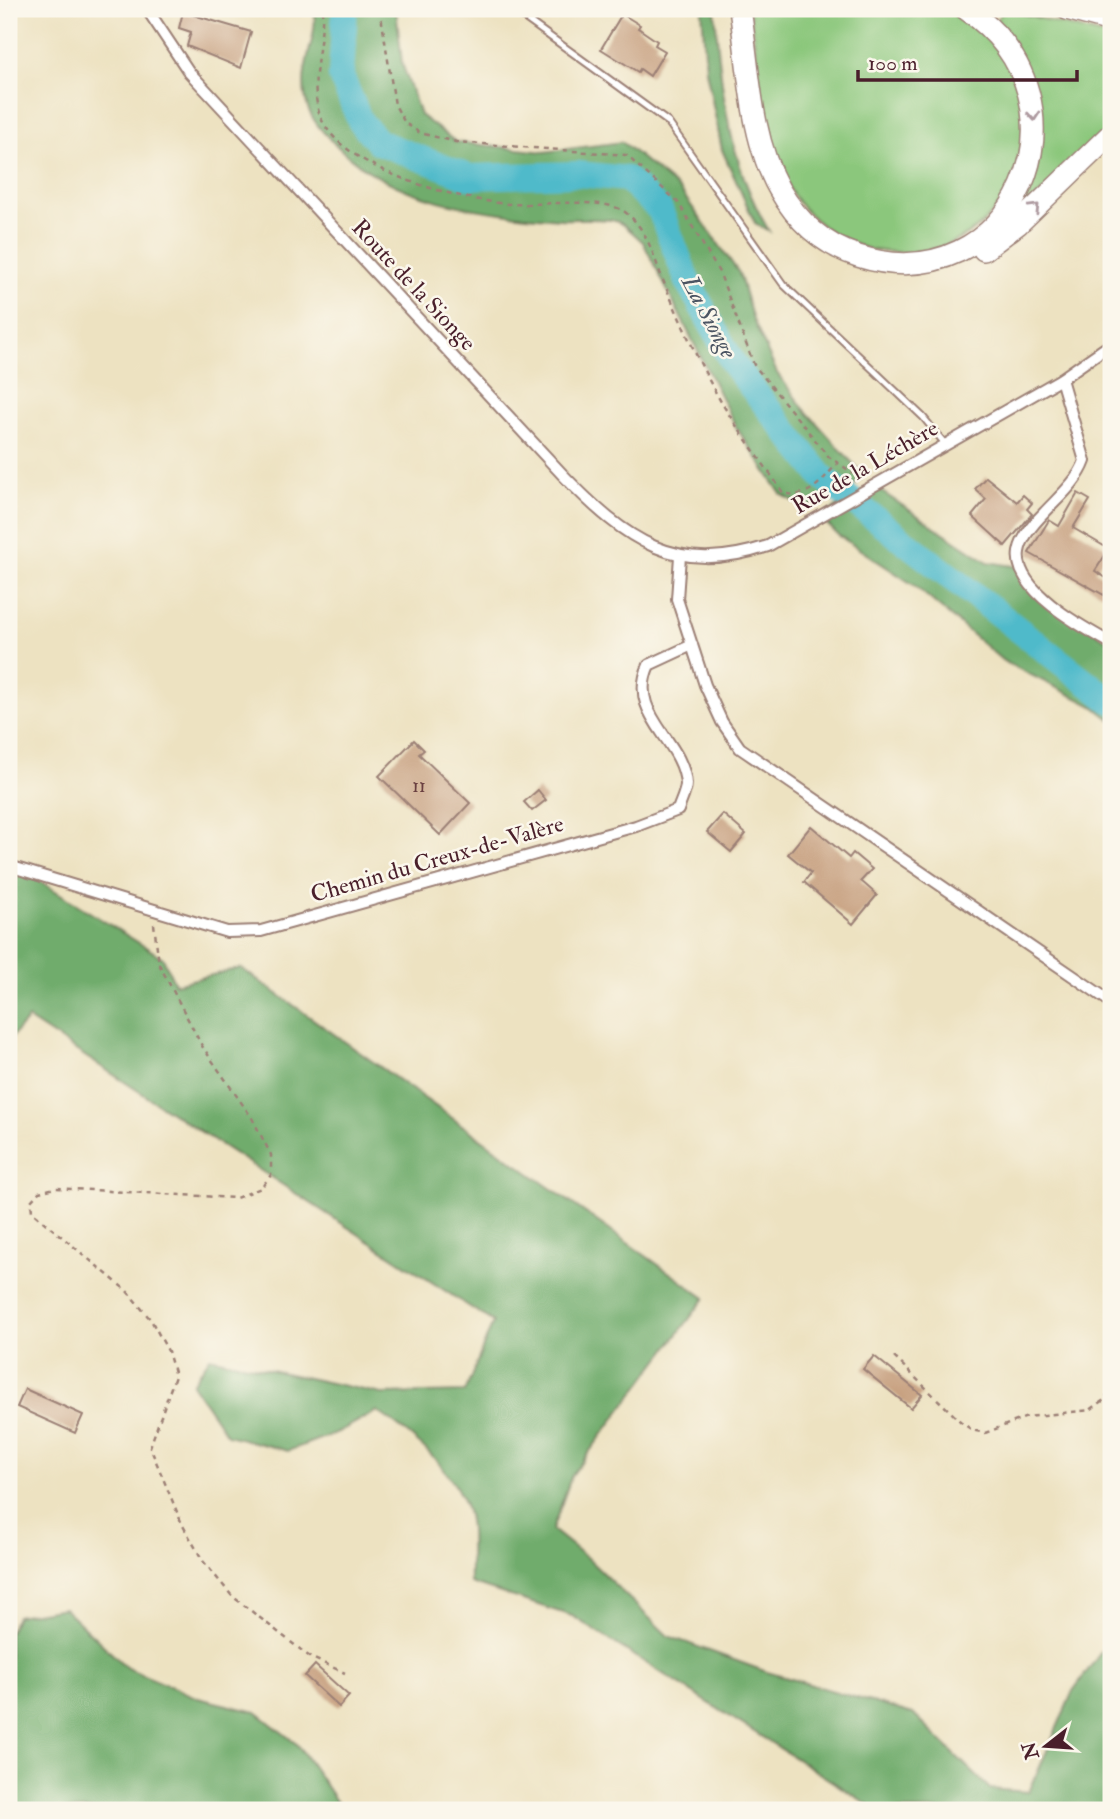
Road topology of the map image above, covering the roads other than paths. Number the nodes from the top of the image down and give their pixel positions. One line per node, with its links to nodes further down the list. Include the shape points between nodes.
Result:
1 (147, 9): 12 (street, Route de la Sionge, via 189,72 572,485 632,537)
2 (512, 9): 11 (lane, via 668,122 789,291 923,417)
3 (729, 9): 8 (highway, one-way to 8, via 744,124 766,191 804,241 853,268 914,275 972,257 1018,224)
4 (740, 9): 5 (highway, one-way to 4, via 1005,43 1026,80 1035,121 1032,158 1010,207 979,238 937,258 896,263 864,258 833,245 806,225 785,198 759,129)
5 (966, 9)
6 (1067, 9): 7 (highway)
7 (1111, 21)
8 (1111, 134)
9 (1111, 344): 10 (street, Rue de la Léchère)
10 (1061, 379): 11 (street, Rue de la Léchère); 13 (street, via 1085,461 1020,546 1018,561 1030,585 1064,614)
11 (946, 445): 12 (street, Rue de la Léchère, via 768,545 702,559)
12 (680, 556): 14 (street, via 677,599)
13 (1111, 643)
14 (692, 645): 15 (street, Chemin du Creux-de-Valère, via 649,666 641,682 647,708 676,756 686,785 678,810 636,826 261,931 227,932); 16 (street, via 722,722 740,748)
15 (9, 866)
16 (1111, 1003)

